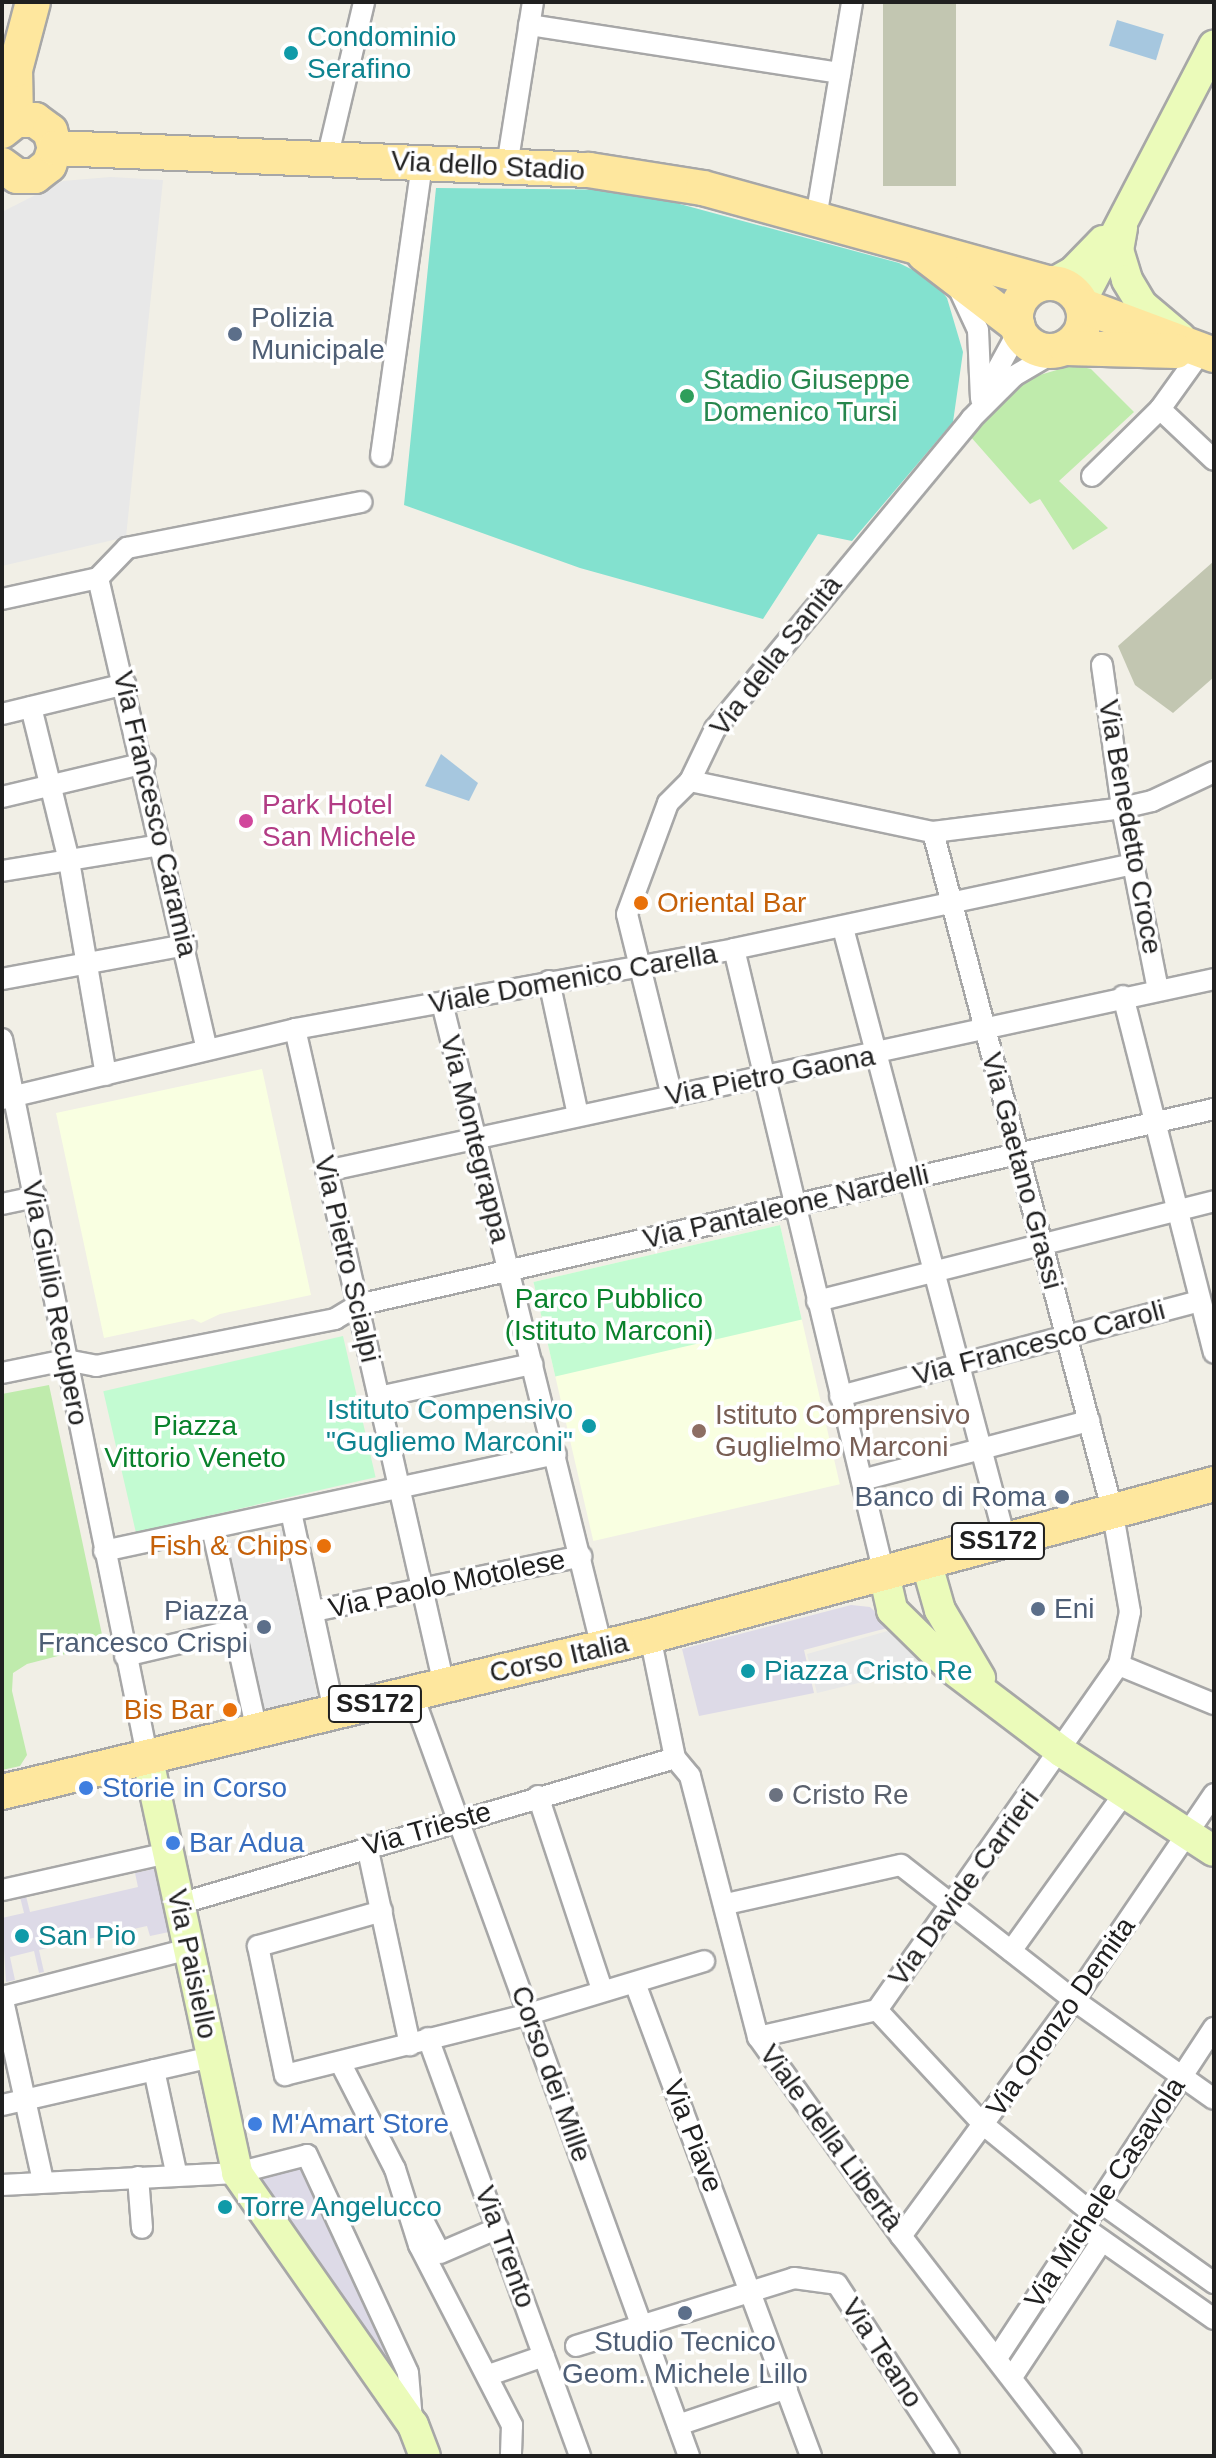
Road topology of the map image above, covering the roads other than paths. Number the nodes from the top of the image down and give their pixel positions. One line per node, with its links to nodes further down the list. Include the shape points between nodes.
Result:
1 (33, 2): 8 (main road, via 15,70)
2 (364, 2): 10 (street)
3 (533, 2): 5 (street)
4 (852, 2): 7 (street)
5 (529, 25): 7 (street); 12 (street)
6 (1214, 46): 14 (street)
7 (840, 73): 15 (street)
8 (9, 126): 9 (main road, via 43,124)
9 (55, 148): 10 (main road, Via dello Stadio); 13 (main road, via 49,165 35,176)
10 (327, 159): 11 (main road, Via dello Stadio)
11 (422, 163): 12 (main road, Via dello Stadio); 26 (street)
12 (507, 166): 15 (main road, Via dello Stadio, via 589,170 703,188)
13 (4, 172)
14 (1138, 195): 16 (street); 19 (street)
15 (816, 218): 17 (main road, Via dello Stadio)
16 (1124, 222): 19 (street); 22 (street, via 1118,250 1134,293 1163,325)
17 (912, 244): 18 (main road, Via dello Stadio); 19 (main road, Via dello Stadio)
18 (953, 276): 20 (main road, Via dello Stadio); 23 (street, Via dello Stadio, via 978,330)
19 (1066, 293): 20 (main road, via 1022,298); 21 (main road, via 1082,330); 22 (main road, Via dello Stadio)
20 (1018, 328): 21 (main road, via 1039,349); 23 (street, Via della Sanità)
21 (1062, 349): 22 (main road); 25 (street, Via della Sanità, via 1014,376)
22 (1207, 354): 24 (street)
23 (981, 399): 25 (street, Via della Sanità)
24 (1160, 409): 27 (street); 28 (street)
25 (971, 419): 38 (street, Via della Sanità, via 715,729)
26 (381, 456)
27 (1214, 460)
28 (1092, 476)
29 (362, 502): 30 (street, via 127,548)
30 (98, 578): 31 (street); 33 (street, Via Francesco Caramia)
31 (2, 599)
32 (1102, 665): 41 (street, Via Benedetto Croce)
33 (125, 684): 34 (street); 36 (street, Via Francesco Caramia)
34 (31, 707): 35 (street); 39 (street)
35 (2, 714)
36 (145, 763): 39 (street); 43 (street, Via Francesco Caramia)
37 (1214, 774): 41 (street)
38 (690, 781): 42 (street); 52 (street, Via della Sanità, via 668,803 627,914)
39 (51, 786): 40 (street); 44 (street)
40 (2, 797)
41 (1122, 808): 42 (street); 45 (street, Via Benedetto Croce)
42 (933, 832): 47 (street, Via Gaetano Grassi)
43 (160, 845): 44 (street); 49 (street, Via Francesco Caramia)
44 (69, 861): 46 (street); 51 (street)
45 (1133, 864): 47 (street, Viale Domenico Carella); 56 (street, Via Benedetto Croce)
46 (2, 871)
47 (952, 902): 48 (street, Viale Domenico Carella); 60 (street, Via Gaetano Grassi)
48 (843, 928): 50 (street, Viale Domenico Carella); 63 (street)
49 (186, 945): 51 (street); 62 (street, Via Francesco Caramia)
50 (734, 949): 52 (street, Viale Domenico Carella); 65 (street)
51 (87, 964): 53 (street); 64 (street)
52 (642, 965): 55 (street, Viale Domenico Carella); 66 (street, Via della Sanità)
53 (2, 979)
54 (1214, 979): 56 (street, Via Pietro Gaona)
55 (549, 981): 58 (street, Viale Domenico Carella); 69 (street)
56 (1158, 989): 57 (street, Via Pietro Gaona)
57 (1123, 996): 60 (street, Via Pietro Gaona); 70 (street, Via Benedetto Croce)
58 (442, 1003): 59 (street, Viale Domenico Carella); 71 (street, Via Montegrappa)
59 (295, 1029): 62 (street, Viale Domenico Carella); 73 (street, Via Pietro Scialpi)
60 (986, 1029): 63 (street, Via Pietro Gaona); 72 (street, Via Gaetano Grassi)
61 (2, 1039): 67 (street, Via Giulio Recupero)
62 (207, 1050): 64 (street, Viale Domenico Carella)
63 (877, 1056): 65 (street, Via Pietro Gaona); 74 (street)
64 (106, 1075): 67 (street, Viale Domenico Carella)
65 (764, 1078): 66 (street, Via Pietro Gaona); 78 (street)
66 (672, 1096): 69 (street, Via Pietro Gaona)
67 (8, 1098): 75 (street, Via Giulio Recupero)
68 (1214, 1109): 70 (street, Via Pantaleone Nardelli)
69 (578, 1115): 71 (street, Via Pietro Gaona)
70 (1155, 1123): 72 (street, Via Pantaleone Nardelli); 79 (street, Via Benedetto Croce)
71 (474, 1139): 73 (street, Via Pietro Gaona); 82 (street, Via Montegrappa)
72 (1018, 1152): 74 (street, Via Pantaleone Nardelli); 80 (street, Via Gaetano Grassi)
73 (326, 1171): 85 (street, Via Pietro Scialpi)
74 (910, 1179): 78 (street, Via Pantaleone Nardelli); 81 (street)
75 (36, 1197): 77 (street); 88 (street, Via Giulio Recupero)
76 (1214, 1201): 79 (street)
77 (2, 1204)
78 (796, 1205): 82 (street, Via Pantaleone Nardelli); 83 (street)
79 (1176, 1210): 80 (street); 87 (street, Via Benedetto Croce)
80 (1039, 1245): 81 (street); 86 (street, Via Gaetano Grassi)
81 (934, 1271): 83 (street); 90 (street)
82 (508, 1272): 85 (street, Via Pantaleone Nardelli); 89 (street, Via Montegrappa)
83 (817, 1301): 92 (street)
84 (1191, 1303): 86 (street, Via Francesco Caroli)
85 (358, 1305): 88 (street, via 335,1319 96,1366); 93 (street, Via Pietro Scialpi)
86 (1066, 1334): 90 (street, Via Francesco Caroli); 94 (street, Via Gaetano Grassi)
87 (1214, 1353)
88 (66, 1360): 91 (street); 104 (street, Via Giulio Recupero)
89 (532, 1364): 93 (street); 96 (street, Via Montegrappa)
90 (959, 1364): 92 (street, Via Francesco Caroli); 95 (street)
91 (2, 1373)
92 (840, 1396): 97 (street)
93 (379, 1397): 99 (street, Via Pietro Scialpi)
94 (1089, 1421): 95 (street); 100 (street, Via Gaetano Grassi)
95 (982, 1449): 97 (street); 103 (street)
96 (556, 1454): 99 (street); 105 (street, Via Montegrappa)
97 (862, 1480): 107 (street)
98 (1214, 1484): 100 (main road, SS172)
99 (398, 1489): 101 (street); 108 (street, Via Pietro Scialpi)
100 (1112, 1509): 103 (main road, Corso Italia / SS172); 114 (street, Via Gaetano Grassi, via 1130,1612)
101 (291, 1512): 102 (street); 109 (street)
102 (212, 1528): 104 (street); 110 (street)
103 (1005, 1539): 106 (main road, Corso Italia / SS172)
104 (104, 1551): 113 (street, Via Giulio Recupero)
105 (581, 1556): 108 (street, Via Paolo Motolese); 112 (street, Via Montegrappa)
106 (926, 1561): 107 (main road, Corso Italia / SS172); 116 (street, via 929,1584 962,1654)
107 (884, 1574): 111 (main road, Corso Italia / SS172); 116 (street, via 887,1598 905,1626)
108 (422, 1590): 109 (street, Via Paolo Motolese); 115 (street, Corso dei Mille)
109 (314, 1611): 118 (street)
110 (235, 1630): 113 (street); 119 (street)
111 (650, 1636): 112 (main road, Corso Italia / SS172); 122 (street, Viale della Libertà)
112 (602, 1648): 115 (main road, Corso Italia / SS172)
113 (125, 1656): 121 (street, Via Giulio Recupero)
114 (1119, 1665): 117 (street); 120 (street, Via Davide Carrieri)
115 (428, 1689): 118 (main road, Corso Italia / SS172); 127 (street, Corso dei Mille)
116 (999, 1702): 120 (street)
117 (1214, 1704)
118 (335, 1715): 119 (main road, Corso Italia / SS172)
119 (257, 1731): 121 (main road, Corso Italia / SS172)
120 (1062, 1752): 124 (street); 134 (street, Via Davide Carrieri)
121 (147, 1755): 123 (main road, Corso Italia); 130 (street, Via Paisiello)
122 (675, 1758): 126 (street, Via Trieste); 133 (street, Viale della Libertà, via 690,1776)
123 (2, 1792)
124 (1124, 1794): 128 (street); 137 (street)
125 (1214, 1794): 128 (street, Via Oronzo Demita)
126 (538, 1796): 127 (street, Via Trieste); 140 (street)
127 (458, 1821): 129 (street, Via Trieste); 144 (street, Corso dei Mille)
128 (1201, 1843): 142 (street, Via Oronzo Demita)
129 (367, 1846): 132 (street, Via Trieste); 135 (street, Via Trento)
130 (167, 1853): 131 (street); 132 (street, Via Paisiello)
131 (2, 1890)
132 (179, 1904): 136 (street, Via Paisiello)
133 (726, 1904): 134 (street, via 901,1865); 146 (street, Viale della Libertà)
134 (950, 1905): 137 (street); 143 (street, Via Davide Carrieri)
135 (382, 1911): 147 (street, Via Trento); 149 (street, via 258,1946 285,2075)
136 (189, 1949): 141 (street); 148 (street, Via Paisiello)
137 (1011, 1951): 142 (street)
138 (704, 1961): 139 (street)
139 (635, 1983): 140 (street); 168 (street, Via Piave)
140 (602, 1990): 144 (street)
141 (2, 1997): 152 (street)
142 (1074, 2000): 151 (street); 155 (street, Via Oronzo Demita)
143 (877, 2010): 146 (street, Via Davide Carrieri); 155 (street)
144 (529, 2014): 147 (street); 170 (street, Corso dei Mille)
145 (1214, 2028): 151 (street, Via Michele Casavola)
146 (758, 2037): 165 (street, Viale della Libertà)
147 (419, 2042): 149 (street); 164 (street, Via Trento)
148 (212, 2057): 150 (street); 157 (street, Via Paisiello)
149 (341, 2064): 156 (street)
150 (154, 2070): 152 (street); 158 (street)
151 (1181, 2075): 153 (street); 162 (street, Via Michele Casavola)
152 (26, 2098): 154 (street); 160 (street)
153 (1214, 2099)
154 (2, 2105)
155 (984, 2125): 162 (street); 165 (street, Via Oronzo Demita)
156 (395, 2169): 164 (street, via 440,2253); 174 (street, via 419,2245)
157 (237, 2173): 158 (street); 177 (street); 177 (street, via 307,2155 408,2373)
158 (177, 2176): 159 (street)
159 (138, 2177): 160 (street); 163 (street)
160 (43, 2181): 161 (street)
161 (2, 2185)
162 (1092, 2214): 166 (street); 167 (street); 173 (street, Via Michele Casavola)
163 (142, 2228)
164 (498, 2228): 172 (street, Via Trento)
165 (901, 2236): 173 (street, Viale della Libertà)
166 (1102, 2241): 169 (street); 175 (street, Via Michele Casavola)
167 (1214, 2283)
168 (750, 2288): 170 (street, Via Teano); 176 (street, Via Piave); 184 (street, Via Teano, via 794,2278 837,2284)
169 (1214, 2319)
170 (642, 2323): 171 (street, Via Teano); 178 (street, Corso dei Mille)
171 (576, 2346)
172 (544, 2356): 174 (street); 181 (street, Via Trento)
173 (997, 2358): 175 (street, Viale della Libertà)
174 (489, 2375): 180 (street, via 512,2425)
175 (1012, 2377): 185 (street, Viale della Libertà)
176 (787, 2388): 178 (street); 183 (street, Via Piave)
177 (413, 2425): 179 (street)
178 (678, 2425): 182 (street, Corso dei Mille)
179 (425, 2456)
180 (511, 2456)
181 (580, 2456)
182 (689, 2456)
183 (811, 2456)
184 (949, 2456)
185 (1071, 2456)

